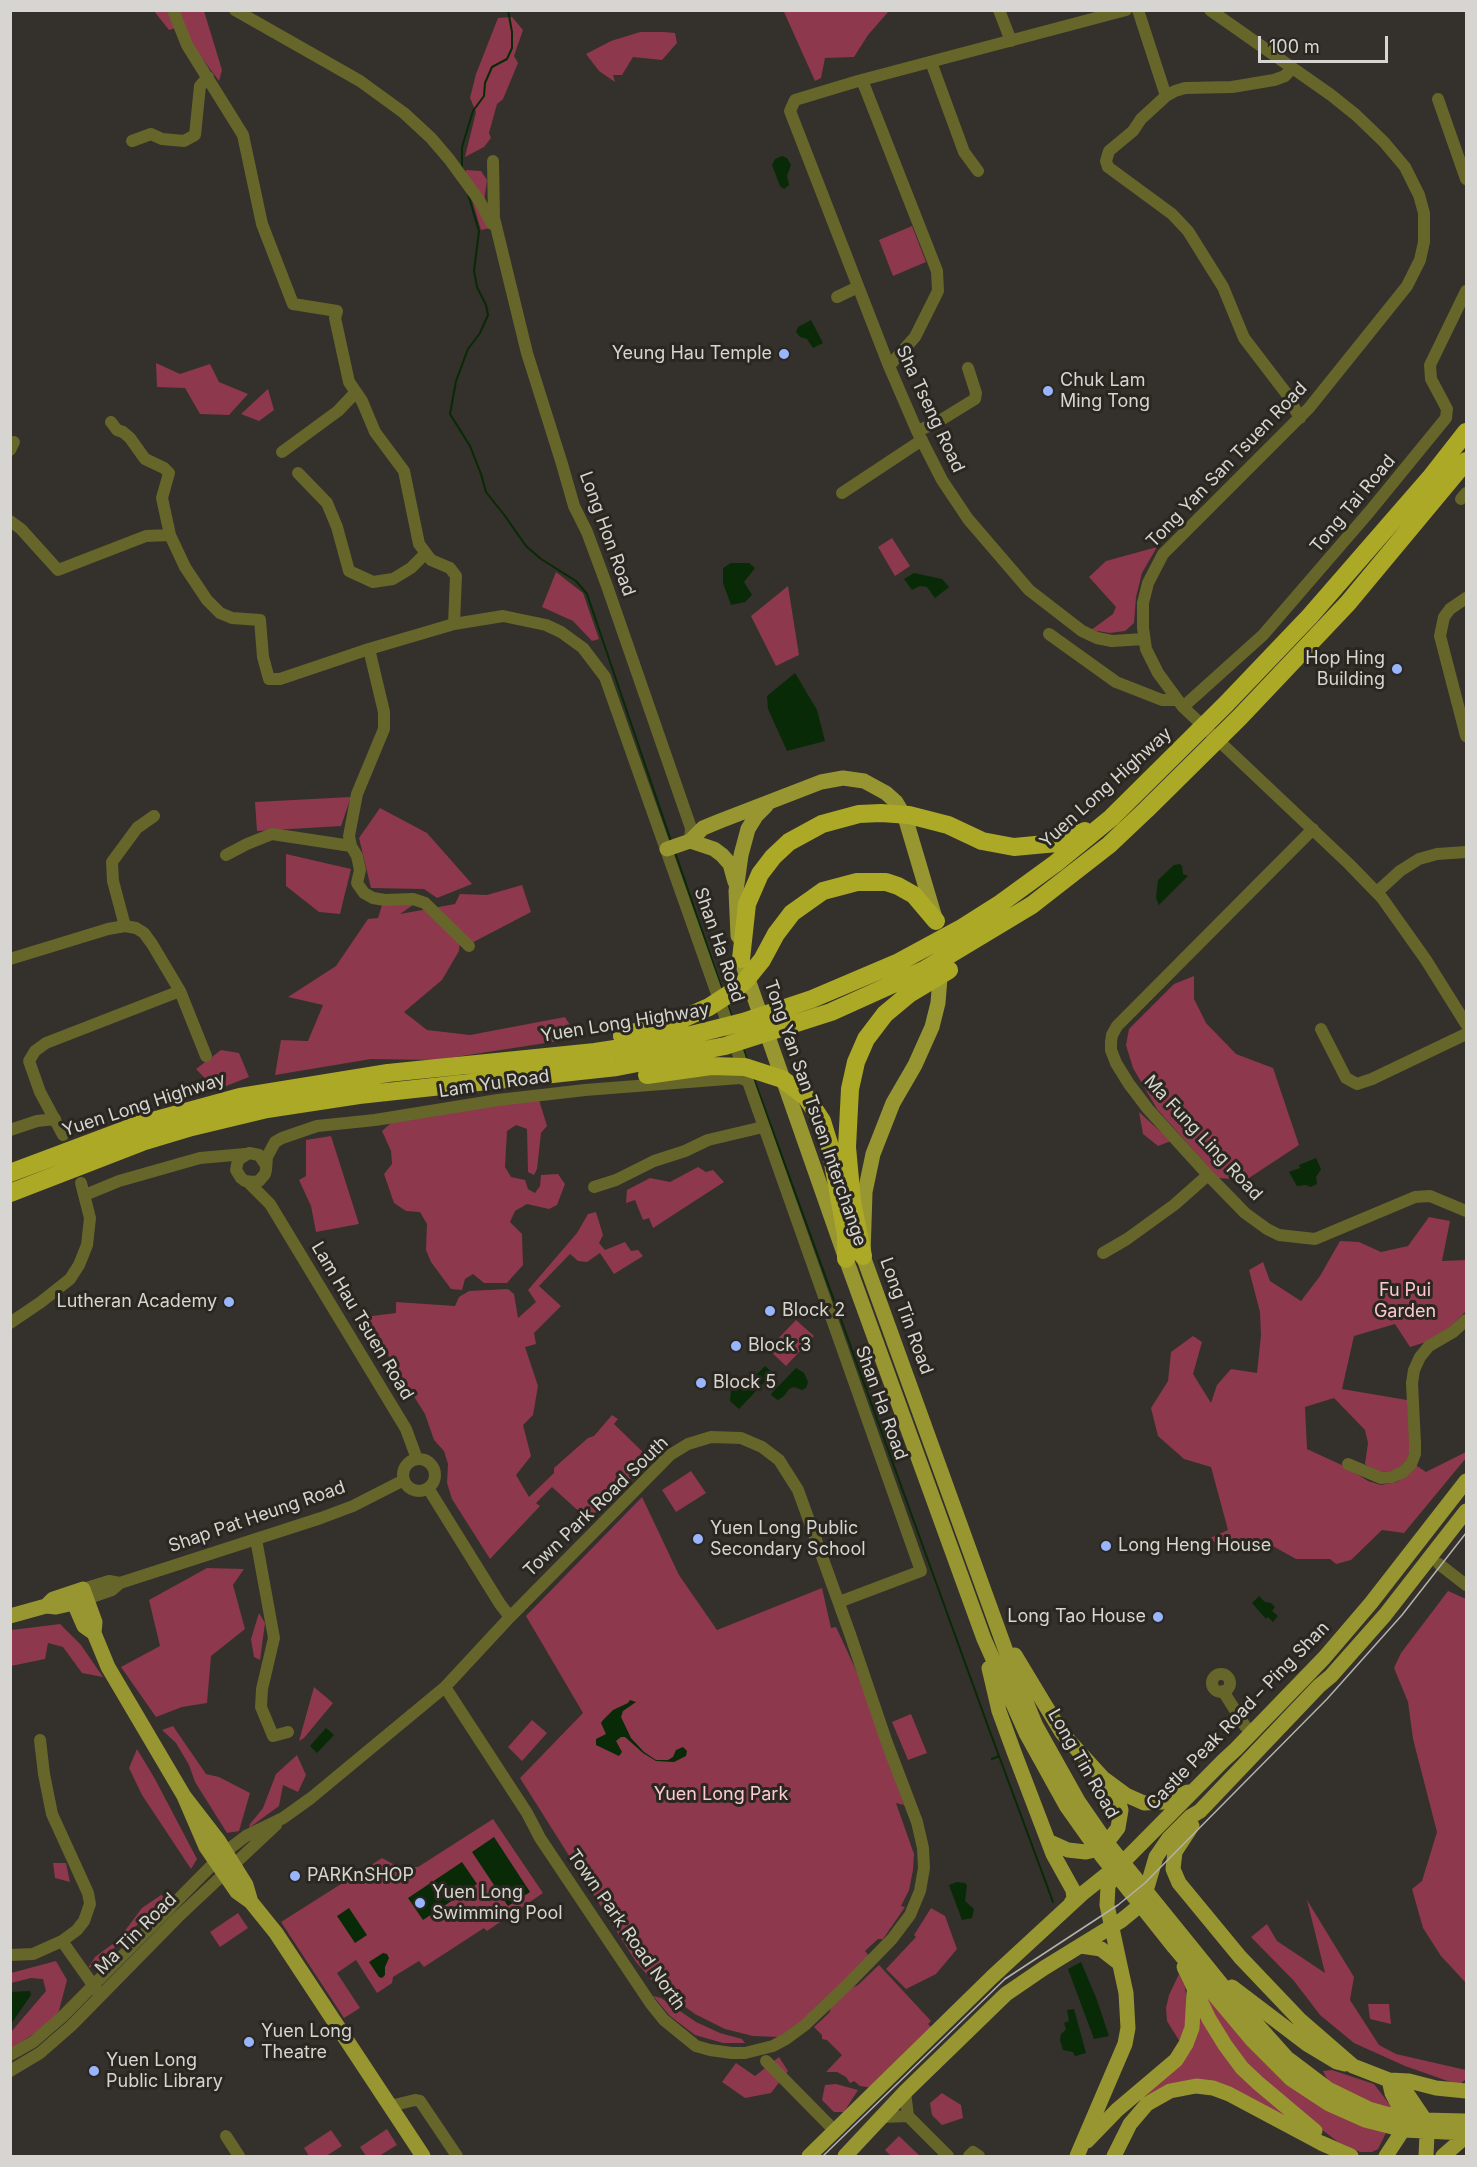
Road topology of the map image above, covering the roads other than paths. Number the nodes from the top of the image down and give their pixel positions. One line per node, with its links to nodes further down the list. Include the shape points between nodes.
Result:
1 (173, 10): 10 (street, via 187,45)
2 (235, 10): 18 (street, Long Hon Road, via 390,102 431,138 458,171)
3 (999, 10): 7 (street)
4 (1126, 10): 7 (street)
5 (1138, 10): 12 (street)
6 (1210, 10): 9 (street, Tong Yan San Tsuen Road)
7 (1011, 41): 8 (street)
8 (931, 62): 11 (street); 16 (street, via 964,152)
9 (1292, 68): 12 (street, via 1274,80 1185,88); 25 (street, Tong Yan San Tsuen Road, via 1344,105 1384,142 1415,186 1425,223 1420,260 1407,286)
10 (208, 77): 14 (street, via 200,86 195,135 184,141 151,134); 24 (street, via 243,135 262,224 293,304 337,311 335,318 349,382)
11 (862, 80): 19 (street, Sha Tseng Road, via 795,100 790,111); 22 (street, via 937,271 938,291 915,337)
12 (1166, 96): 25 (street, via 1109,152 1108,167 1172,214 1194,239 1223,287 1244,338 1286,393)
13 (1438, 99): 17 (street)
14 (132, 141)
15 (493, 161): 18 (street, Long Hon Road, via 494,218)
16 (978, 171)
17 (1467, 179)
18 (499, 237): 47 (street, Long Hon Road, via 527,354 574,506 607,586 691,828)
19 (858, 288): 21 (street); 22 (street, Sha Tseng Road)
20 (1467, 291): 41 (street, Tong Tai Road, via 1430,365 1431,378 1447,409 1446,418 1263,635)
21 (837, 297)
22 (889, 366): 28 (street, Sha Tseng Road)
23 (968, 368): 28 (street, via 975,399)
24 (356, 392): 29 (street, via 338,411); 35 (street, via 375,432 404,471 418,544)
25 (1299, 418): 39 (street, Tong Yan San Tsuen Road, via 1163,555 1145,594)
26 (111, 422): 34 (street, via 130,438 145,459 169,473 162,498)
27 (1467, 432): 43 (highway, Yuen Long Highway, via 1353,568)
28 (920, 435): 32 (street); 39 (street, Sha Tseng Road, via 942,480 968,519 1032,594 1089,635 1112,641)
29 (282, 452)
30 (1467, 461): 58 (highway, via 1348,603 1240,717 1109,845 993,941)
31 (298, 473): 35 (street, via 327,503 349,571 373,582 393,579)
32 (842, 493)
33 (10, 521): 34 (street, via 58,570 146,536)
34 (170, 535): 40 (street, Shan Ha Road, via 185,567 214,608 232,618 260,620 269,679 280,679)
35 (425, 554): 37 (street, via 450,568 456,576)
36 (1467, 598): 42 (street, via 1444,617 1440,636)
37 (454, 624): 40 (street, Shan Ha Road); 47 (street, Shan Ha Road, via 503,616 546,625 583,648 605,676)
38 (1049, 634): 41 (street, via 1116,682)
39 (1144, 639): 41 (street, Tong Yan San Tsuen Road, via 1152,662)
40 (369, 649): 48 (street, via 384,712 384,729 357,794 349,836)
41 (1179, 703): 46 (street, Tong Yan San Tsuen Road)
42 (1467, 736)
43 (1150, 780): 57 (highway, via 1085,831 1044,846 999,845 922,817 892,813 859,814 806,831 781,849 760,874 751,894 745,915); 64 (highway, Yuen Long Highway, via 1111,818 1001,903 922,950 845,986 719,1028 637,1046)
44 (774, 801): 47 (main road, Tong Yan San Tsuen Interchange, via 704,828); 51 (main road, via 748,829); 53 (main road, Tong Yan San Tsuen Interchange, via 836,778 856,779 881,789 896,802 908,823)
45 (154, 816): 54 (street, via 137,828 112,862)
46 (1313, 829): 52 (street, Tong Yan San Tsuen Road); 76 (street, Ma Fung Ling Road, via 1125,1017 1112,1035 1111,1050 1128,1084)
47 (678, 845): 51 (main road, via 714,849 722,855 730,864); 65 (street, Shan Ha Road)
48 (351, 846): 50 (street, via 272,834); 55 (street, via 360,870 357,883 364,893 373,898 413,898 425,903)
49 (1467, 852): 52 (street, via 1419,859)
50 (226, 855)
51 (736, 891): 57 (main road, Tong Yan San Tsuen Interchange, via 738,937)
52 (1377, 892): 60 (street, Tong Yan San Tsuen Road)
53 (936, 921): 57 (highway, via 914,895 898,886 873,881 840,886 812,897 792,913 769,950); 85 (main road, Tong Yan San Tsuen Interchange, via 941,966 938,1003 924,1047 893,1103 873,1154)
54 (125, 926): 56 (street); 59 (street, via 144,933)
55 (469, 946)
56 (10, 959)
57 (746, 967): 64 (highway, via 732,992 673,1023 641,1032 524,1050); 85 (main road, Tong Yan San Tsuen Interchange)
58 (925, 977): 66 (highway, Yuen Long Highway, via 725,1046 617,1068); 85 (highway, via 877,1022 861,1048 852,1076 847,1130)
59 (180, 991): 63 (street); 67 (street, via 46,1043 35,1051 29,1061 39,1092)
60 (1467, 1024)
61 (1321, 1029): 62 (street, via 1346,1078 1357,1084)
62 (1467, 1034)
63 (206, 1056)
64 (477, 1065): 74 (highway, Yuen Long Highway, via 388,1073 240,1096 138,1125)
65 (746, 1080): 68 (street, Shan Ha Road); 73 (street, Lam Yu Road, via 585,1090 317,1126 275,1142 267,1157)
66 (499, 1081): 80 (highway, Yuen Long Highway, via 359,1095 237,1116 142,1143); 85 (highway, via 573,1083 730,1066 772,1074 802,1093 819,1115 828,1139)
67 (55, 1119): 69 (street); 70 (street)
68 (763, 1127): 79 (street, via 708,1140); 101 (street, Shan Ha Road, via 921,1571)
69 (10, 1130)
70 (63, 1134)
71 (245, 1154): 72 (street); 73 (street, via 258,1155); 75 (street, via 236,1165)
72 (213, 1155): 75 (street); 81 (street, via 119,1181)
73 (266, 1170): 78 (street, via 259,1181); 82 (street, Lam Hau Tsuen Road)
74 (10, 1173)
75 (238, 1174): 78 (street, Lam Hau Tsuen Road)
76 (1208, 1175): 83 (street, Ma Fung Ling Road, via 1245,1213 1279,1235 1314,1239 1415,1197 1430,1196); 84 (street, via 1174,1205)
77 (81, 1182): 81 (street)
78 (249, 1183): 82 (street, Lam Hau Tsuen Road)
79 (594, 1186)
80 (10, 1192)
81 (85, 1195): 88 (street, via 90,1218 87,1245 79,1265 70,1279)
82 (270, 1204): 89 (street, Lam Hau Tsuen Road, via 406,1429)
83 (1467, 1211)
84 (1103, 1253)
85 (854, 1258): 86 (main road, Tong Yan San Tsuen Interchange); 104 (main road, Long Tin Road)
86 (866, 1314): 105 (main road, Long Tin Road)
87 (1467, 1320): 90 (street, via 1430,1346 1414,1370 1415,1454 1410,1464 1403,1472 1381,1478)
88 (10, 1323)
89 (417, 1459): 91 (street, via 406,1465); 93 (street, via 434,1468 435,1478)
90 (1348, 1464)
91 (404, 1480): 93 (street, via 412,1490); 95 (street, Shap Pat Heung Road, via 349,1508)
92 (1467, 1481): 109 (main road, Castle Peak Road – Ping Shan, via 1371,1603)
93 (428, 1488): 103 (street)
94 (1467, 1510): 96 (main road, Castle Peak Road – Ping Shan)
95 (256, 1539): 100 (street, Shap Pat Heung Road, via 120,1583 112,1590); 108 (street, via 274,1638 261,1707 273,1736)
96 (1442, 1543): 97 (street); 98 (main road, Castle Peak Road – Ping Shan)
97 (1439, 1564): 98 (street); 99 (street)
98 (1422, 1569): 113 (main road, Castle Peak Road – Ping Shan, via 1386,1615)
99 (1467, 1585)
100 (78, 1596): 102 (main road, Shap Pat Heung Road, via 56,1607); 117 (main road, via 84,1626 94,1633 108,1667 184,1796 204,1843)
101 (839, 1602): 103 (street, Town Park Road South, via 802,1500 784,1467 756,1444 719,1436 696,1441 670,1455); 106 (street, Town Park Road North, via 917,1821 923,1848 922,1880 910,1915 892,1940 806,2025 758,2051 732,2053 696,2046 664,2020 608,1941)
102 (10, 1616)
103 (510, 1617): 106 (street, Town Park Road South)
104 (1003, 1638): 111 (main road, via 1062,1733); 114 (main road, Long Tin Road, via 1036,1726)
105 (984, 1639): 114 (main road, Long Tin Road, via 1042,1764); 115 (main road, via 999,1712)
106 (445, 1687): 117 (street, Ma Tin Road, via 311,1798 283,1818 246,1836)
107 (1223, 1692): 109 (street)
108 (288, 1732)
109 (1253, 1732): 112 (main road, Castle Peak Road – Ping Shan)
110 (40, 1740): 120 (street, via 52,1814 90,1904 84,1921)
111 (1103, 1778): 112 (main road, via 1126,1796 1144,1803 1174,1799); 115 (main road, via 1121,1810 1118,1828 1108,1841 1086,1852 1068,1850)
112 (1195, 1789): 116 (main road, Castle Peak Road – Ping Shan)
113 (1200, 1811): 119 (main road, Castle Peak Road – Ping Shan, via 1161,1849 1139,1906); 131 (main road, via 1199,1819 1175,1852 1173,1869 1177,1879 1270,1990)
114 (1086, 1825): 121 (main road, Long Tin Road, via 1133,1877)
115 (1048, 1840): 118 (main road, via 1073,1890)
116 (1127, 1858): 118 (main road, Castle Peak Road – Ping Shan); 119 (main road, via 1108,1886)
117 (225, 1863): 127 (street, Ma Tin Road, via 177,1917); 137 (main road, via 237,1892 251,1902 276,1933)
118 (1071, 1904): 142 (main road, Castle Peak Road – Ping Shan)
119 (1111, 1927): 122 (main road, Castle Peak Road – Ping Shan); 125 (main road)
120 (62, 1941): 124 (street, via 33,1953); 127 (street)
121 (1175, 1941): 123 (main road, Long Tin Road); 126 (main road); 138 (main road, Long Tin Road, via 1252,2040 1278,2067 1316,2097)
122 (1081, 1946): 125 (main road, via 1101,1949); 136 (main road, Castle Peak Road – Ping Shan, via 1006,1994)
123 (1195, 1952): 131 (main road, via 1296,2037 1337,2062); 138 (main road, Long Tin Road, via 1287,2058)
124 (10, 1955)
125 (1119, 1963): 145 (main road, via 1129,2016 1125,2043)
126 (1194, 1987): 145 (main road, via 1192,2028 1176,2060 1117,2110); 146 (main road, via 1242,2068 1300,2120)
127 (97, 1991): 128 (street, Ma Tin Road); 129 (street, Ma Tin Road, via 48,2031)
128 (40, 2053): 132 (street, Ma Tin Road); 134 (street)
129 (10, 2055)
130 (766, 2061): 142 (street)
131 (1353, 2066): 133 (main road)
132 (10, 2071)
133 (1389, 2080): 135 (main road); 156 (main road, via 1402,2112 1403,2130); 157 (main road, via 1406,2092 1425,2120)
134 (10, 2082)
135 (1467, 2091)
136 (905, 2092): 139 (street); 140 (main road, Castle Peak Road – Ping Shan)
137 (390, 2106): 148 (main road); 149 (street, via 420,2101)
138 (1367, 2114): 141 (main road, Long Tin Road); 143 (main road, Long Tin Road, via 1413,2131)
139 (908, 2116): 140 (street); 152 (street)
140 (882, 2117): 151 (main road, Castle Peak Road – Ping Shan)
141 (1467, 2121)
142 (835, 2131): 150 (main road, Castle Peak Road – Ping Shan)
143 (1467, 2135): 158 (main road)
144 (226, 2136): 147 (street)
145 (1079, 2152)
146 (1346, 2154): 155 (main road, via 1220,2090 1191,2086 1170,2091 1147,2104 1130,2124)
147 (239, 2157)
148 (423, 2157)
149 (457, 2157)
150 (809, 2157)
151 (845, 2157)
152 (948, 2157)
153 (969, 2157): 154 (street, via 973,2152)
154 (979, 2157)
155 (1114, 2157)
156 (1386, 2157)
157 (1426, 2157)
158 (1443, 2157)

